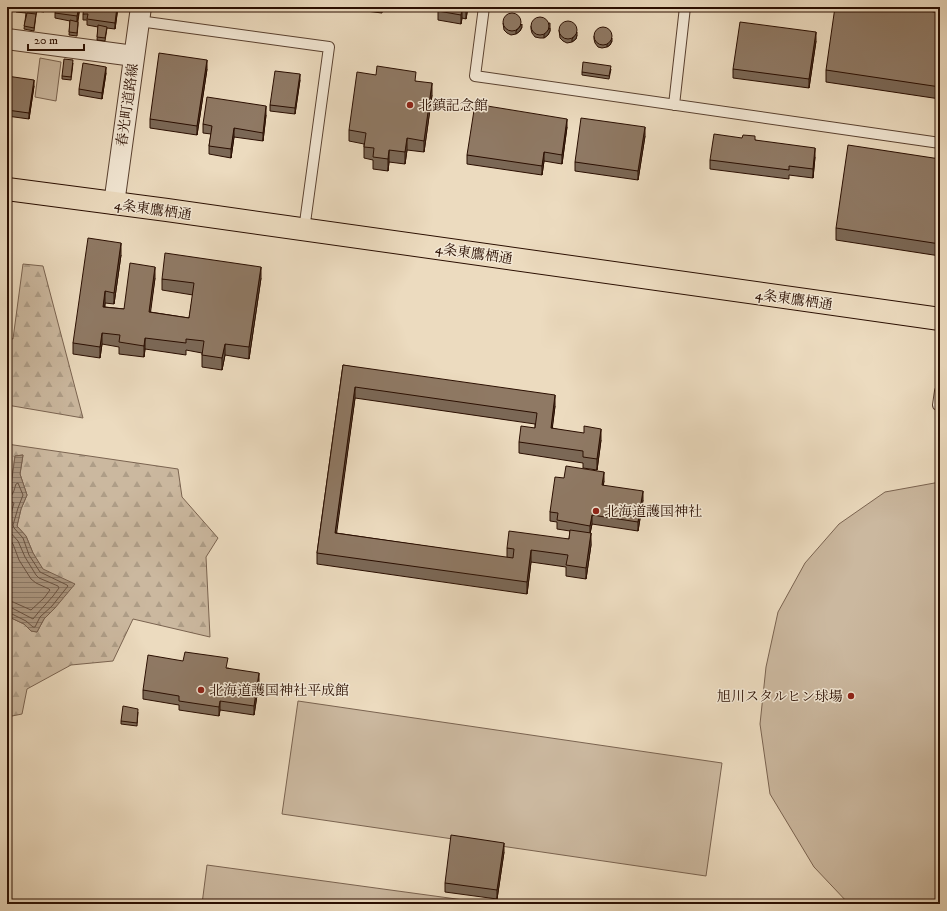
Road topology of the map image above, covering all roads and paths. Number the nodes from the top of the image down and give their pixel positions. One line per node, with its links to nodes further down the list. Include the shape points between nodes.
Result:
1 (484, 7): 6 (lane, via 475,76)
2 (684, 7): 6 (lane)
3 (140, 14): 5 (street, 春光町道路線); 10 (lane, via 329,47)
4 (7, 39): 5 (street)
5 (134, 56): 9 (street, 春光町道路線)
6 (674, 105): 7 (lane)
7 (940, 143)
8 (7, 189): 9 (highway, 4条東鷹栖通)
9 (114, 204): 10 (highway, 4条東鷹栖通)
10 (304, 230): 11 (highway, 4条東鷹栖通)
11 (940, 319)
12 (940, 391): 13 (lane)
13 (940, 406)

